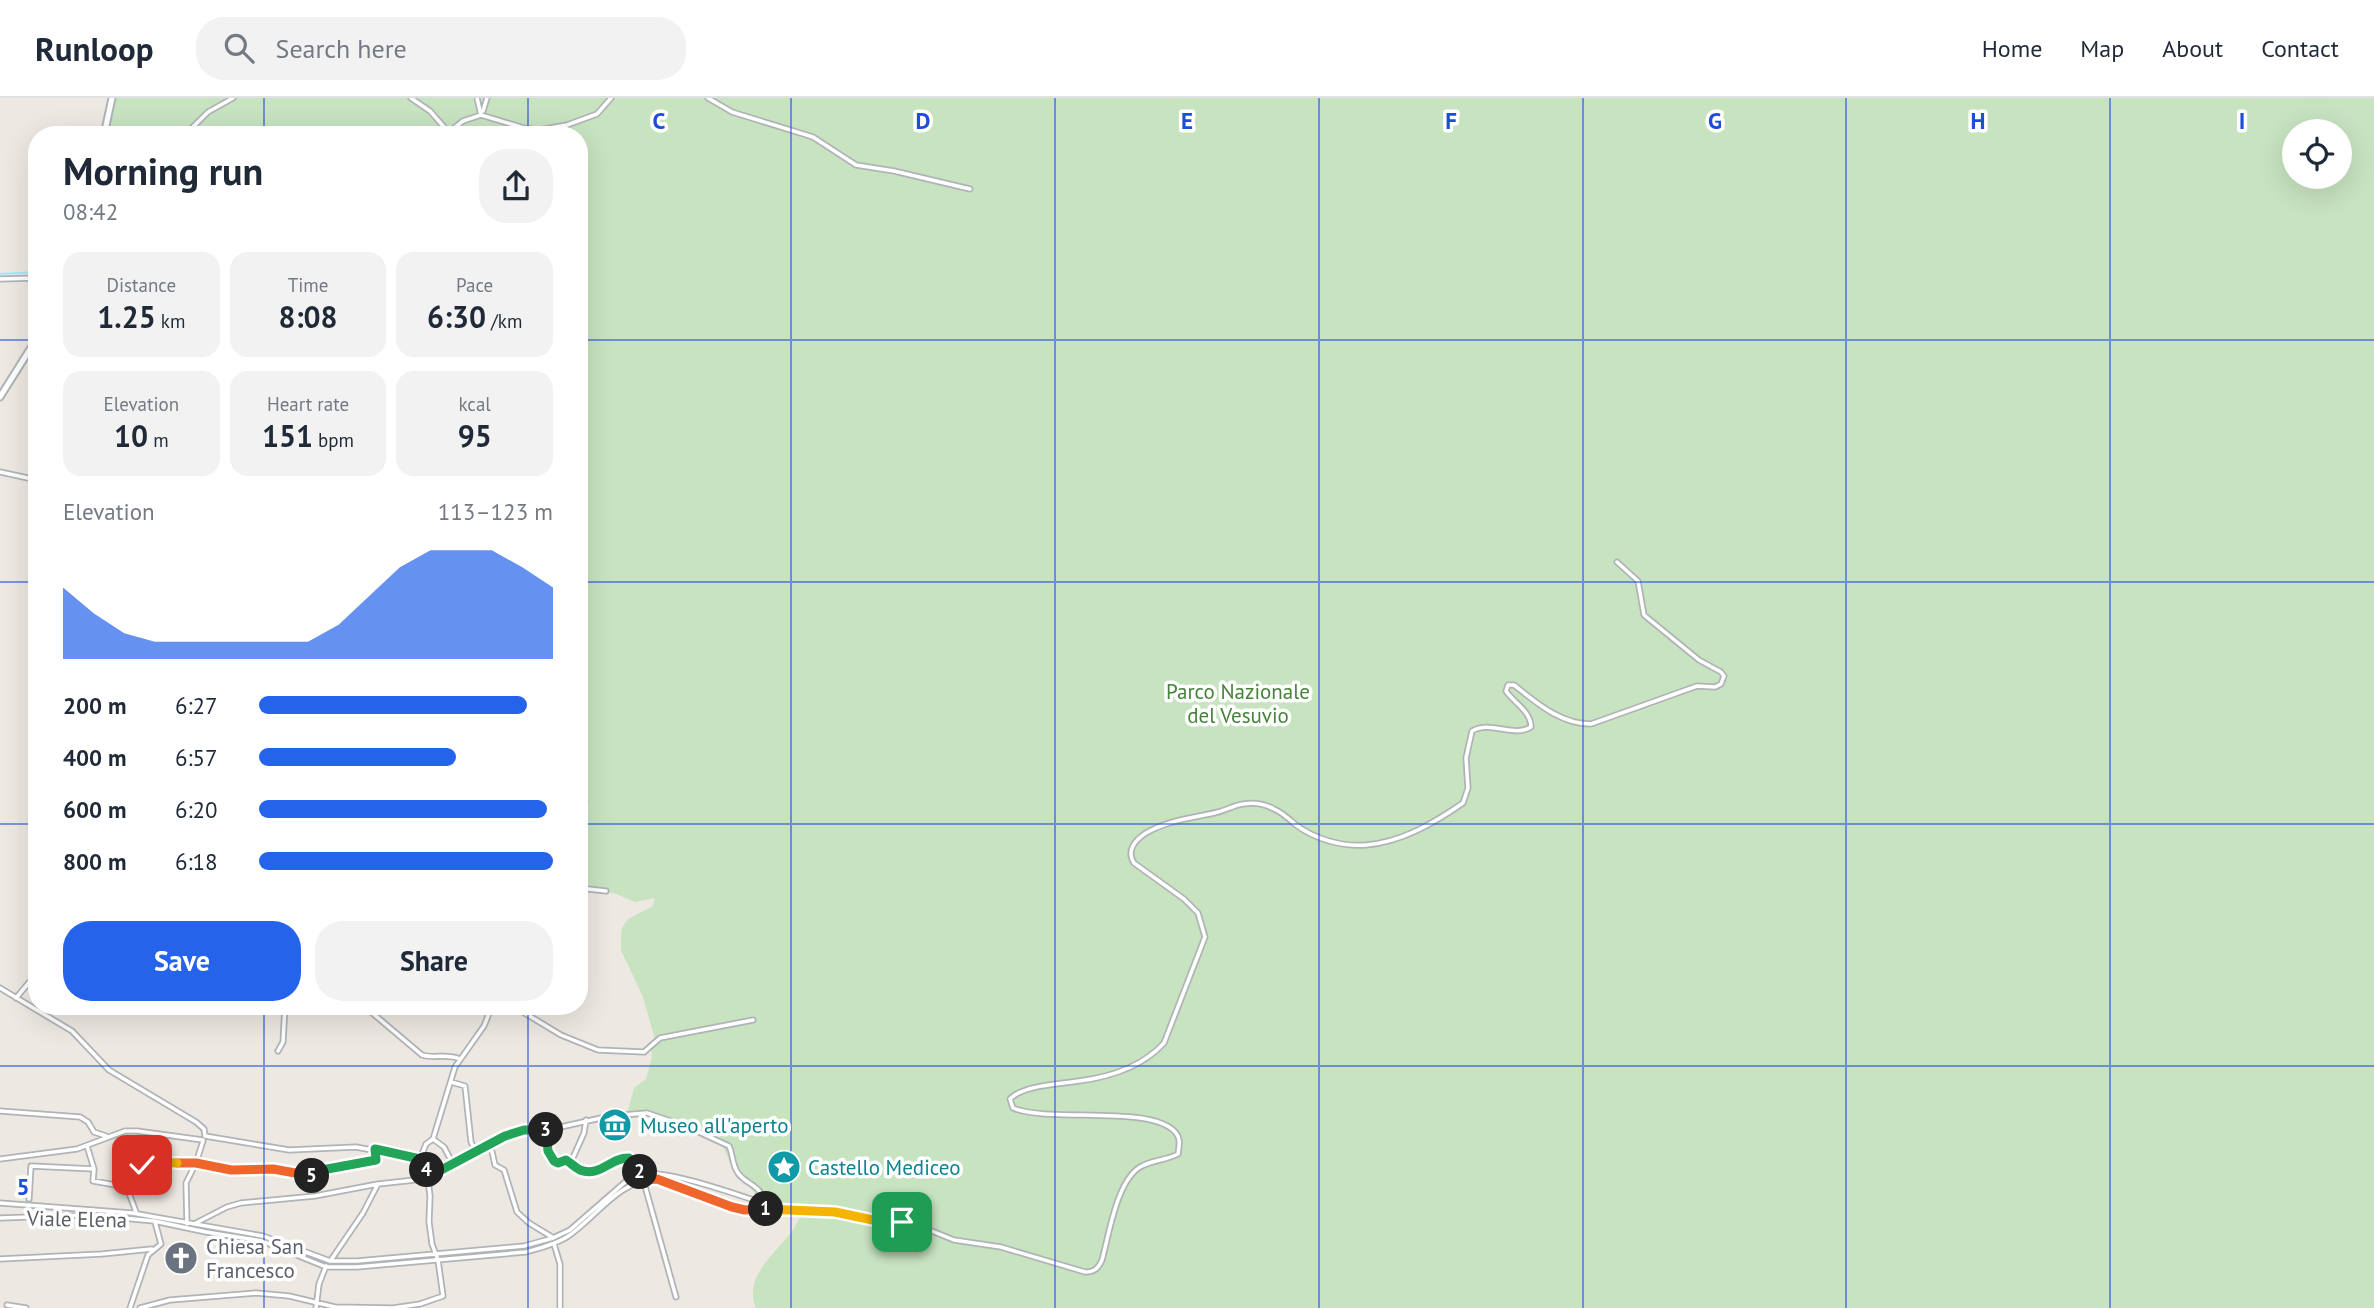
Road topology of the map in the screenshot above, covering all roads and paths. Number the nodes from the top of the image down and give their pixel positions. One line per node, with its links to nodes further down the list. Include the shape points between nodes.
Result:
1 (112, 98): 9 (street)
2 (233, 98): 10 (street)
3 (411, 98): 11 (street)
4 (477, 98): 8 (street)
5 (487, 98): 8 (street)
6 (611, 98): 14 (street, via 597,114)
7 (708, 98): 15 (street, via 732,112 813,136 856,165)
8 (481, 114): 12 (street); 13 (street)
9 (106, 126)
10 (194, 126)
11 (443, 126)
12 (458, 126)
13 (516, 126)
14 (556, 126)
15 (971, 189)
16 (28, 278): 17 (street)
17 (0, 279)
18 (28, 352): 19 (street)
19 (0, 397)
20 (0, 472): 21 (street)
21 (28, 478)
22 (1617, 562): 64 (street, via 1638,581 1644,615 1721,672 1721,684 1698,686 1591,724 1555,715 1508,685 1506,691 1527,713 1531,727 1523,732 1488,727 1472,731 1463,803 1432,823 1391,840 1364,845 1322,840 1258,803 1160,826 1144,834 1131,849 1134,863 1198,913 1205,937 1164,1043 1152,1056 1127,1068 1045,1085 1010,1098 1013,1108 1034,1114 1125,1116 1176,1132 1178,1154 1132,1173 1116,1206 1099,1267 1084,1272 1000,1247 954,1240 902,1222 835,1212)
23 (588, 889): 24 (street)
24 (606, 891)
25 (28, 983): 27 (street)
26 (0, 988): 27 (street)
27 (16, 998): 28 (street)
28 (28, 1005)
29 (45, 1015): 42 (street, via 72,1031 109,1070 196,1122 204,1129)
30 (284, 1015): 35 (street)
31 (375, 1015): 36 (street, via 422,1055)
32 (488, 1015): 36 (street)
33 (528, 1015): 34 (street, via 561,1035 598,1049 643,1052 660,1038)
34 (753, 1020)
35 (278, 1051)
36 (460, 1059): 37 (street)
37 (450, 1082): 43 (street); 47 (street, via 465,1086)
38 (0, 1111): 41 (street, via 80,1117 94,1132)
39 (586, 1120): 40 (street); 51 (street); 63 (street, via 647,1113 723,1143 731,1149 739,1176 759,1190)
40 (547, 1130): 44 (street, via 524,1130); 51 (street, via 550,1158)
41 (108, 1137): 42 (street, via 137,1131); 45 (street)
42 (204, 1138): 46 (street, via 289,1150); 52 (street)
43 (433, 1139): 50 (street); 53 (street, via 444,1147)
44 (490, 1143): 47 (street); 69 (street, via 517,1212)
45 (87, 1146): 48 (street); 55 (street)
46 (375, 1149): 50 (street); 52 (street, via 376,1160 312,1176)
47 (476, 1152): 53 (street)
48 (31, 1155): 49 (street); 54 (street)
49 (0, 1159)
50 (420, 1159): 57 (street)
51 (570, 1162): 56 (street, via 589,1172 629,1158)
52 (196, 1163): 60 (street, via 142,1165); 68 (street, via 186,1183)
53 (453, 1164): 57 (street)
54 (31, 1166): 55 (street); 61 (street)
55 (94, 1169): 60 (street, via 93,1181)
56 (640, 1173): 58 (street); 63 (street, via 699,1183); 69 (street, via 570,1230)
57 (428, 1177): 59 (street); 72 (street)
58 (643, 1180): 64 (street, via 657,1179 732,1207); 70 (street); 77 (street)
59 (378, 1184): 68 (street, via 227,1206); 75 (street)
60 (127, 1187): 65 (street)
61 (29, 1199)
62 (0, 1203): 65 (street, Viale Elena)
63 (763, 1203): 64 (street)
64 (760, 1209)
65 (136, 1213): 67 (street, Viale Elena)
66 (0, 1218): 67 (street, Viale Elena, via 90,1215)
67 (154, 1219): 68 (street); 71 (street, via 161,1244); 76 (street, via 262,1241)
68 (190, 1225): 75 (street, via 263,1236)
69 (553, 1238): 70 (street); 72 (street, via 524,1246)
70 (554, 1244): 74 (street, via 526,1252); 84 (street, via 560,1264)
71 (152, 1250): 73 (street); 81 (street)
72 (435, 1253): 74 (street); 75 (street)
73 (0, 1259)
74 (438, 1260): 76 (street); 83 (street, via 443,1296)
75 (330, 1261): 76 (street)
76 (326, 1267): 79 (street)
77 (676, 1297)
78 (7, 1305): 80 (street)
79 (316, 1306): 82 (street, via 289,1296 244,1293 170,1300); 83 (street)
80 (26, 1308)
81 (130, 1308)
82 (140, 1308)
83 (393, 1308)
84 (560, 1308)

